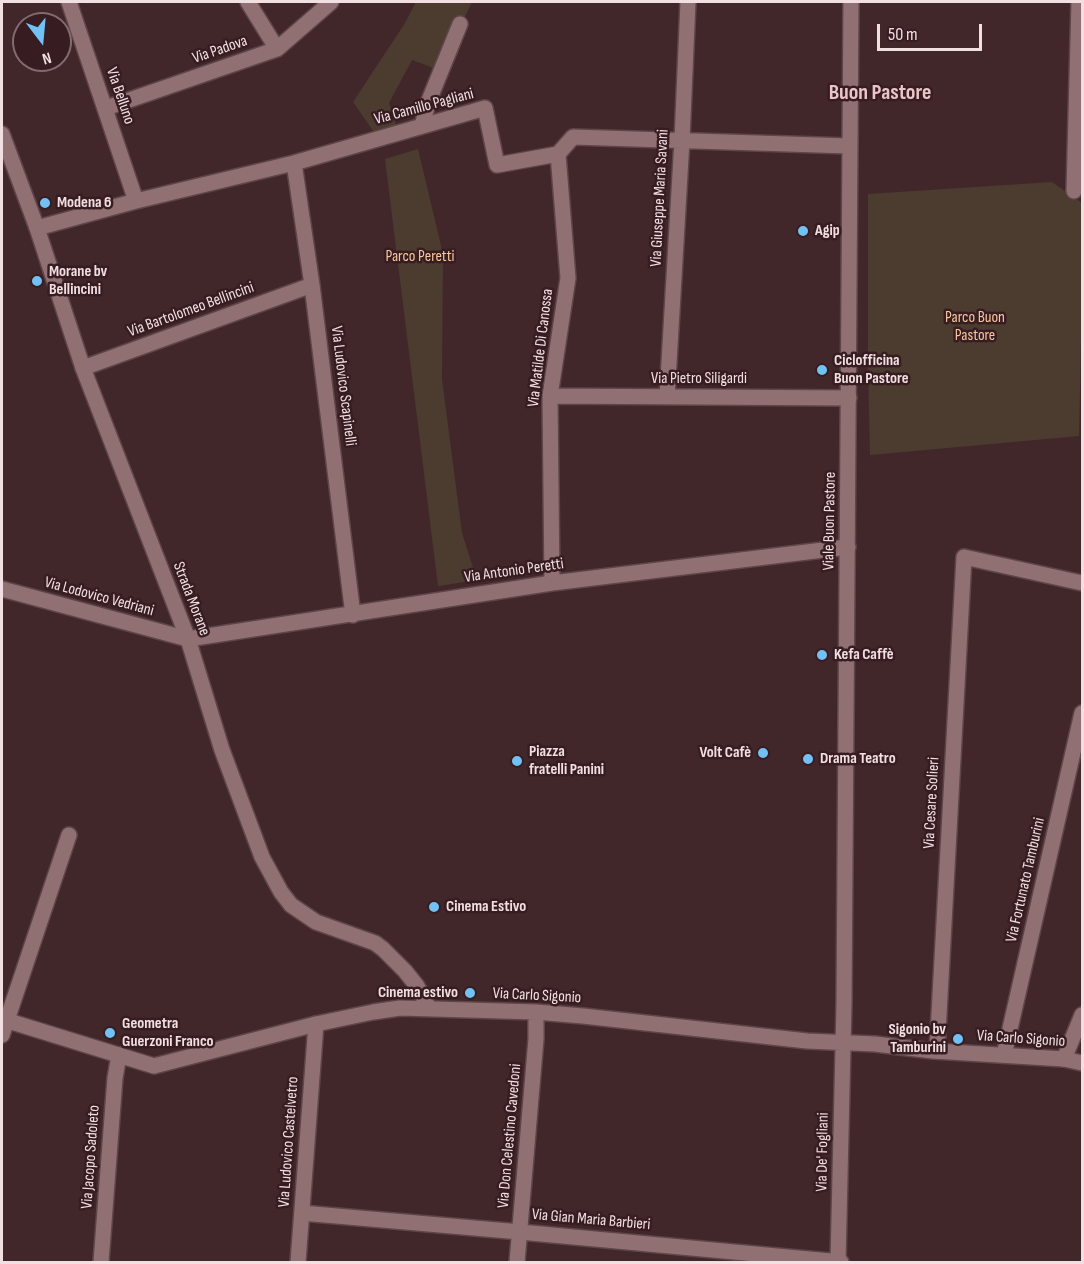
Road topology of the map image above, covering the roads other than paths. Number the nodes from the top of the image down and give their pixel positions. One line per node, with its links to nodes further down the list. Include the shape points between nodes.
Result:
1 (69, 2): 9 (street, Via Belluno)
2 (248, 2): 8 (street)
3 (331, 2): 8 (street, Via Padova)
4 (688, 2): 12 (street, Via Giuseppe Maria Savani)
5 (851, 2): 13 (street, Viale Buon Pastore)
6 (1079, 2): 16 (street)
7 (460, 24): 10 (street)
8 (277, 49): 9 (street, Via Padova)
9 (106, 108): 17 (street, Via Belluno)
10 (422, 126): 14 (street, Via Camillo Pagliani, via 485,108 497,165); 15 (street, Via Camillo Pagliani)
11 (2, 134): 18 (street, Strada Morane)
12 (682, 140): 13 (street, Via Camillo Pagliani); 14 (street, Via Camillo Pagliani, via 573,137); 22 (street, Via Giuseppe Maria Savani)
13 (849, 146): 23 (street, Viale Buon Pastore)
14 (558, 154): 21 (street, Via Matilde Di Canossa, via 568,278)
15 (294, 163): 17 (street, Via Camillo Pagliani); 19 (street, Via Ludovico Scapinelli)
16 (1074, 191)
17 (136, 201): 18 (street, Via Camillo Pagliani)
18 (36, 228): 20 (street, Strada Morane)
19 (312, 285): 20 (street, Via Bartolomeo Bellincini); 28 (street, Via Ludovico Scapinelli)
20 (83, 368): 29 (street, Strada Morane)
21 (550, 396): 22 (street, Via Pietro Siligardi); 25 (street, Via Matilde Di Canossa)
22 (667, 397): 23 (street, Via Pietro Siligardi)
23 (849, 398): 24 (street, Viale Buon Pastore)
24 (848, 547): 25 (street, Via Antonio Peretti); 37 (street, Viale Buon Pastore)
25 (552, 583): 28 (street, Via Antonio Peretti)
26 (1083, 583): 38 (street, Via Cesare Solieri, via 964,557)
27 (2, 589): 29 (street, Via Lodovico Vedriani)
28 (353, 615): 29 (street, Via Antonio Peretti)
29 (188, 639): 32 (street, Strada Morane, via 231,776 262,857 281,892 291,905 315,922 366,939 383,949 411,978)
30 (1083, 713): 40 (street, Via Fortunato Tamburini)
31 (69, 835): 35 (street)
32 (429, 1008): 33 (street, Via Carlo Sigonio); 36 (street, Via Carlo Sigonio, via 400,1008)
33 (536, 1012): 37 (street, Via Carlo Sigonio); 44 (street, Via Don Celestino Cavedoni)
34 (1083, 1016): 41 (street)
35 (3, 1024): 39 (street, Via Carlo Sigonio)
36 (316, 1024): 39 (street, Via Carlo Sigonio, via 154,1066); 43 (street, Via Ludovico Castelvetro)
37 (843, 1042): 38 (street, Via Carlo Sigonio); 45 (street, Via De' Fogliani)
38 (937, 1051): 40 (street, Via Carlo Sigonio)
39 (119, 1055): 46 (street, Via Jacopo Sadoleto)
40 (1004, 1055): 41 (street, Via Carlo Sigonio)
41 (1064, 1059): 42 (street, Via Carlo Sigonio)
42 (1083, 1063)
43 (302, 1213): 44 (street, Via Gian Maria Barbieri); 47 (street, Via Ludovico Castelvetro)
44 (520, 1232): 45 (street, Via Gian Maria Barbieri); 48 (street, Via Don Celestino Cavedoni)
45 (839, 1262)
46 (101, 1263)
47 (298, 1263)
48 (517, 1263)

